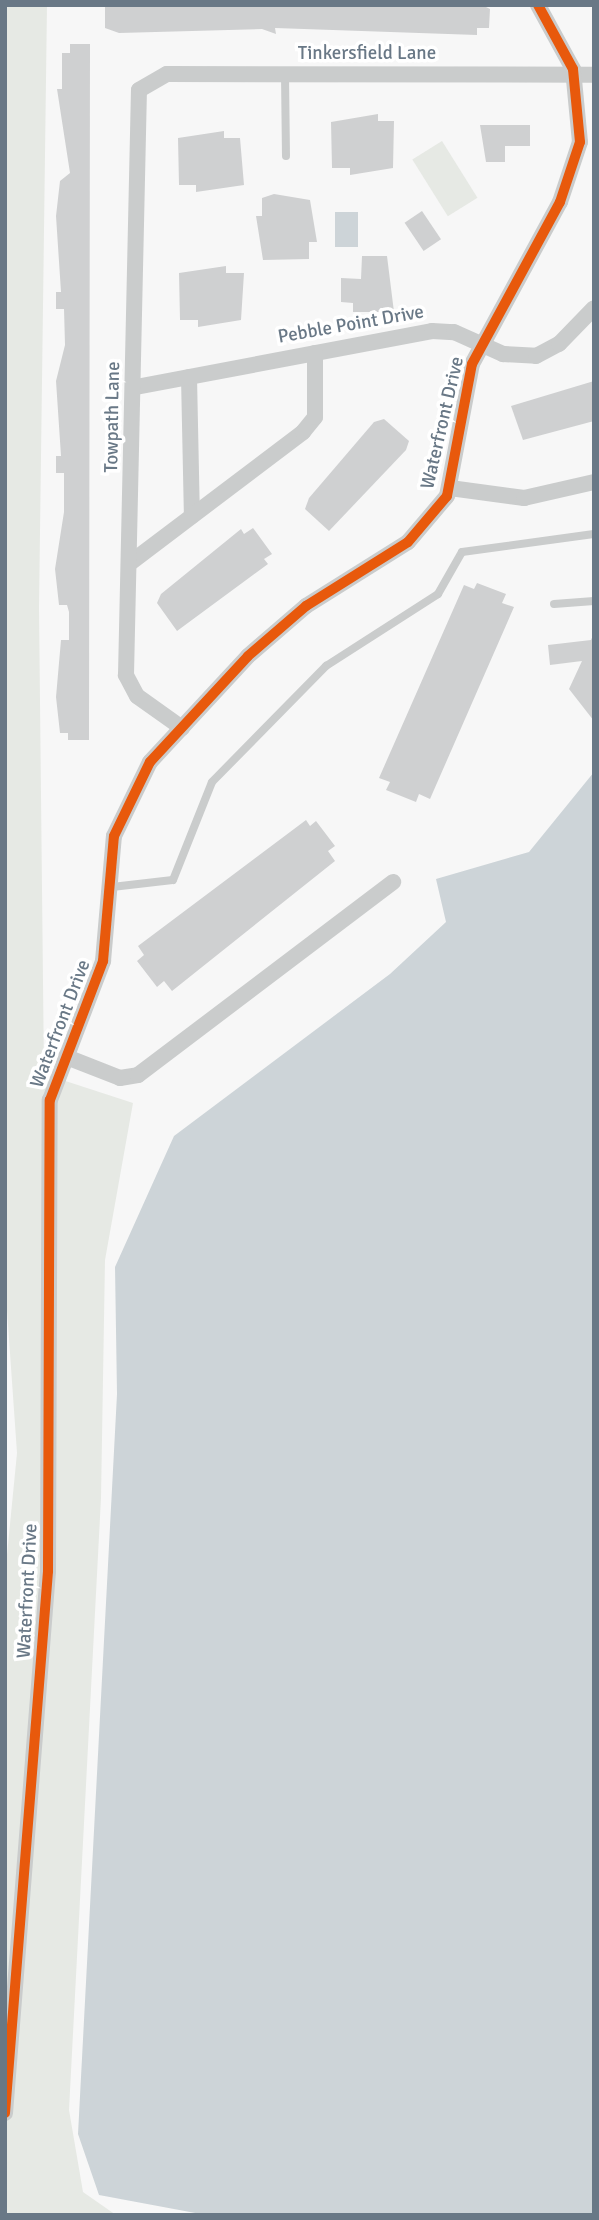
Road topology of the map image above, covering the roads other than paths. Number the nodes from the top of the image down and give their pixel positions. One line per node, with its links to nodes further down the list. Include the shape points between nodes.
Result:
1 (538, 5): 3 (street, Waterfront Drive)
2 (285, 75): 3 (street, Tinkersfield Lane); 5 (street, Tinkersfield Lane, via 167,74); 6 (lane)
3 (575, 75): 4 (street, Tinkersfield Lane); 8 (street, Waterfront Drive, via 582,124 576,166)
4 (594, 75)
5 (143, 84): 11 (street, Towpath Lane, via 134,106)
6 (286, 156)
7 (594, 308): 8 (street, Pebble Point Drive, via 559,344 536,356 503,354)
8 (482, 341): 9 (street, Pebble Point Drive, via 432,331); 13 (street, Waterfront Drive)
9 (315, 353): 10 (street, Pebble Point Drive); 14 (street, via 315,417)
10 (189, 377): 11 (street, Pebble Point Drive); 14 (street)
11 (136, 387): 16 (street, Towpath Lane)
12 (594, 482): 13 (street, via 524,498)
13 (450, 488): 19 (street, Waterfront Drive, via 408,542 286,622)
14 (192, 516): 16 (street)
15 (594, 534): 21 (lane, via 462,552 438,594 326,666 212,782 173,880)
16 (130, 563): 19 (street, Towpath Lane, via 128,679 147,705)
17 (594, 601): 18 (lane)
18 (554, 604)
19 (181, 727): 21 (street, Waterfront Drive, via 125,803 114,835)
20 (393, 882): 22 (street, Waterfront Drive, via 138,1075 120,1078)
21 (112, 887): 22 (street, Waterfront Drive, via 99,978)
22 (64, 1056): 23 (street, Waterfront Drive, via 50,1100 48,1570)
23 (5, 2113)

